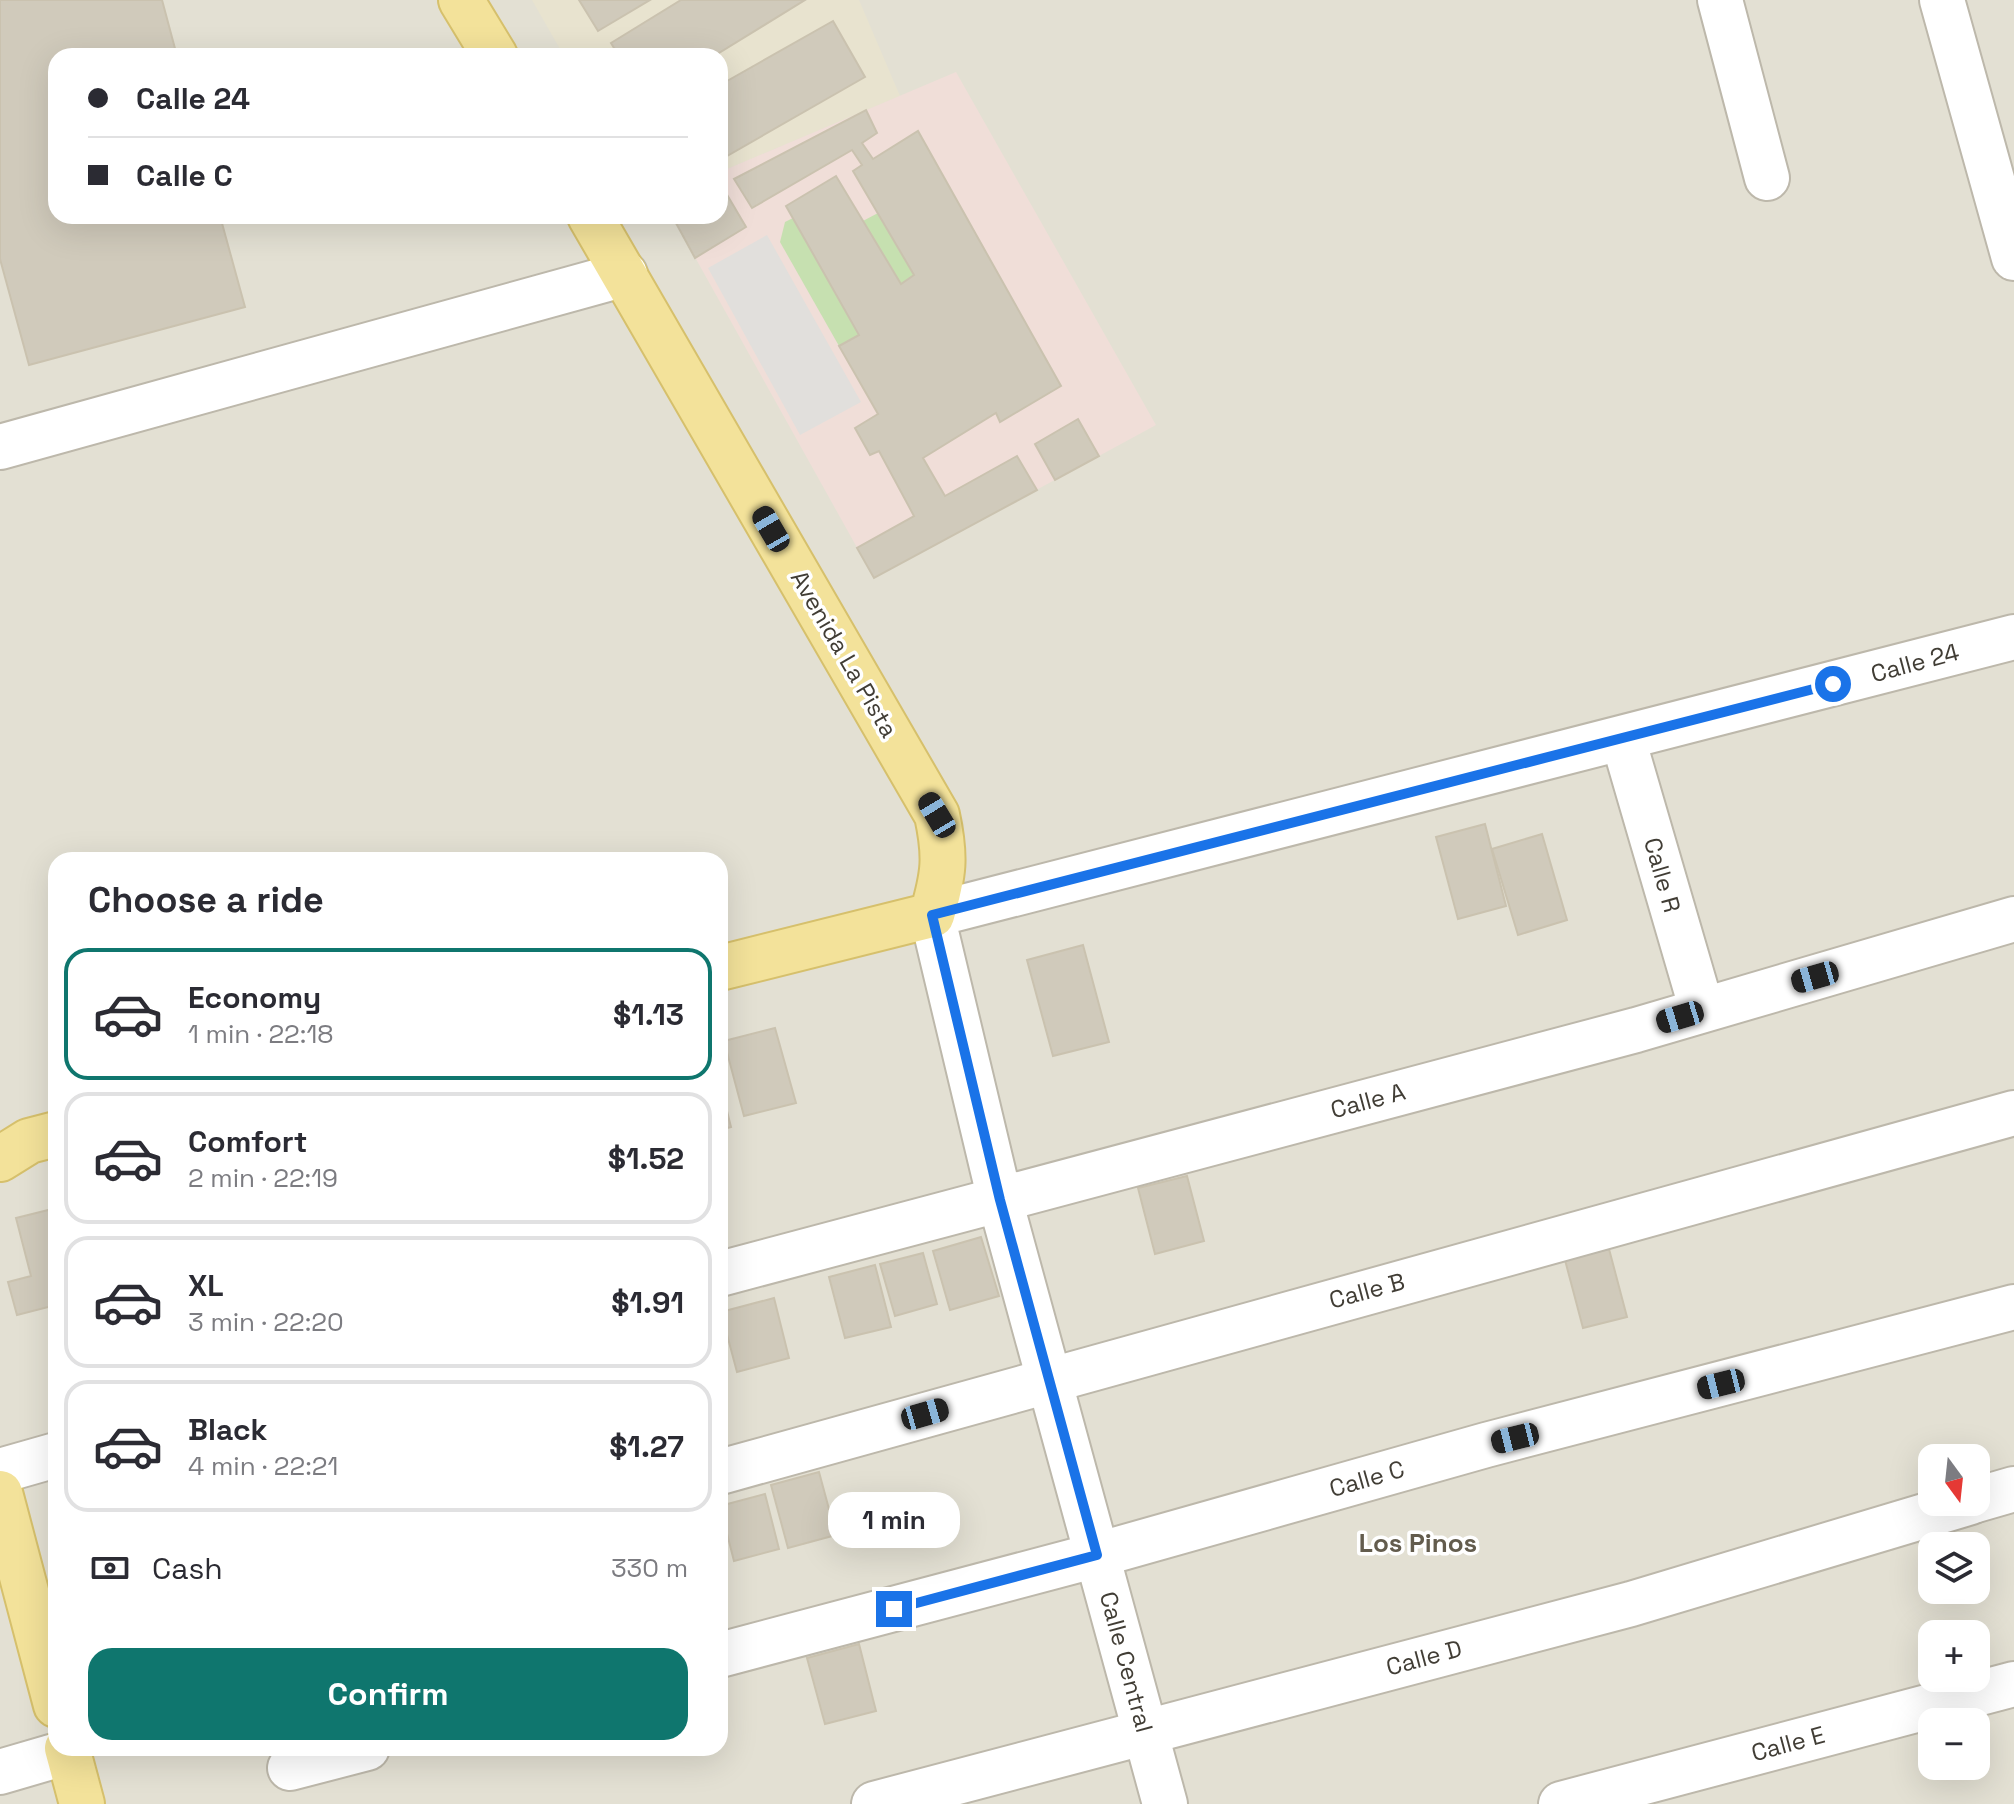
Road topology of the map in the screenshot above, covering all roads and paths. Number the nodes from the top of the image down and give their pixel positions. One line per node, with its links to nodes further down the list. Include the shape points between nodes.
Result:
1 (461, 0): 4 (main road)
2 (1720, 0): 5 (street)
3 (1942, 0): 7 (street)
4 (490, 48)
5 (1767, 178)
6 (595, 224): 8 (main road, Avenida La Pista)
7 (2014, 258)
8 (625, 274): 9 (street); 12 (main road, Avenida La Pista, via 937,815 943,879)
9 (0, 447)
10 (2014, 637): 11 (street, Calle 24)
11 (1623, 739): 12 (street, Calle 24); 15 (street, Calle R)
12 (932, 915): 14 (main road); 19 (street, Calle Central)
13 (2014, 921): 15 (street, Calle A)
14 (728, 966)
15 (1702, 1010): 19 (street, Calle A)
16 (2014, 1113): 22 (street, Calle B)
17 (48, 1136): 18 (main road)
18 (0, 1159)
19 (1000, 1200): 20 (street, Calle A); 22 (street, Calle Central)
20 (728, 1272)
21 (2014, 1307): 30 (street, Calle C, via 1486,1445)
22 (1049, 1379): 24 (street, Calle B); 30 (street, Calle Central)
23 (48, 1457): 25 (street)
24 (728, 1470)
25 (0, 1471)
26 (2014, 1489): 28 (street, Calle D)
27 (0, 1493): 32 (main road)
28 (1990, 1496)
29 (1923, 1516): 34 (street, Calle D, via 1631,1604)
30 (1097, 1555): 31 (street, Calle C); 34 (street, Calle Central)
31 (728, 1653)
32 (48, 1675)
33 (2014, 1684): 43 (street, Calle E)
34 (1145, 1732): 41 (street, Calle D); 42 (street, Calle Central)
35 (49, 1756): 38 (street)
36 (70, 1756): 40 (main road)
37 (343, 1756): 39 (street)
38 (0, 1772)
39 (291, 1773)
40 (82, 1804)
41 (874, 1804)
42 (1165, 1804)
43 (1561, 1804)

